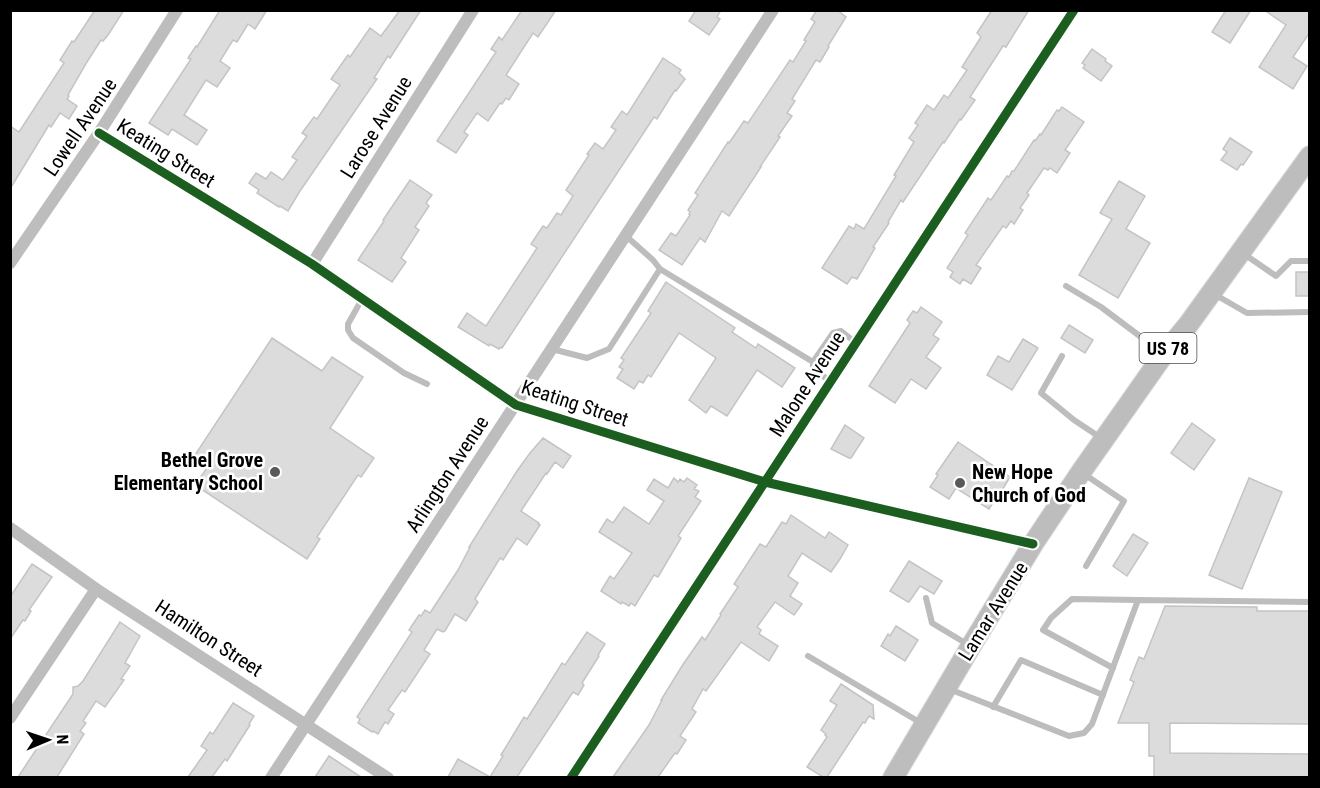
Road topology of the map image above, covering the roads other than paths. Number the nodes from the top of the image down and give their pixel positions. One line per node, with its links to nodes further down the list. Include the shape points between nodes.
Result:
1 (177, 10): 5 (street, Lowell Avenue)
2 (473, 10): 11 (street, Larose Avenue)
3 (773, 10): 7 (street, Arlington Avenue)
4 (1074, 10): 17 (street, Malone Avenue)
5 (99, 133): 10 (street, Lowell Avenue); 11 (street, Keating Street)
6 (1310, 156): 8 (main road, Lamar Avenue / US 78)
7 (626, 236): 12 (lane); 18 (street, Arlington Avenue)
8 (1241, 252): 9 (lane, via 1276,276 1291,261); 14 (main road, Lamar Avenue / US 78)
9 (1310, 261)
10 (10, 263)
11 (312, 264): 15 (street, Keating Street)
12 (660, 269): 18 (lane, via 609,349 587,358); 21 (lane)
13 (1066, 286): 19 (lane)
14 (1211, 292): 16 (lane, via 1247,313); 19 (main road, Lamar Avenue / US 78)
15 (362, 299): 23 (lane, via 348,324 353,338); 24 (street, Keating Street)
16 (1310, 312)
17 (856, 344): 21 (lane, via 841,331 833,333); 22 (street, Malone Avenue)
18 (552, 349): 24 (street, Arlington Avenue)
19 (1164, 354): 25 (main road, Lamar Avenue / US 78)
20 (1062, 356): 25 (lane, via 1041,393)
21 (813, 362): 22 (lane, via 813,369)
22 (831, 382): 27 (street, Malone Avenue)
23 (427, 384)
24 (516, 405): 27 (street, Keating Street); 42 (street, Arlington Avenue)
25 (1104, 440): 26 (main road, Lamar Avenue / US 78)
26 (1082, 472): 29 (main road, Lamar Avenue / US 78); 30 (lane, via 1124,501)
27 (765, 482): 29 (street, Keating Street); 46 (street, Malone Avenue)
28 (10, 528): 31 (street, Hamilton Street)
29 (1033, 544): 35 (main road, Lamar Avenue / US 78)
30 (1086, 566)
31 (96, 589): 41 (street); 42 (street, Hamilton Street)
32 (926, 598): 35 (lane, via 932,623)
33 (1138, 600): 34 (lane); 37 (lane); 37 (lane, via 1072,599 1043,630)
34 (1310, 602)
35 (970, 646): 38 (main road, Lamar Avenue / US 78)
36 (808, 656): 43 (lane)
37 (1113, 668): 39 (lane)
38 (946, 687): 40 (lane); 43 (main road, Lamar Avenue / US 78)
39 (1103, 695): 40 (lane, via 1092,724 1084,733 1069,736); 40 (lane, via 1021,660)
40 (993, 707)
41 (10, 718)
42 (306, 724): 44 (street, Arlington Avenue); 45 (street, Hamilton Street)
43 (924, 724): 47 (main road, Lamar Avenue / US 78)
44 (271, 777)
45 (388, 777)
46 (571, 777)
47 (893, 777)

